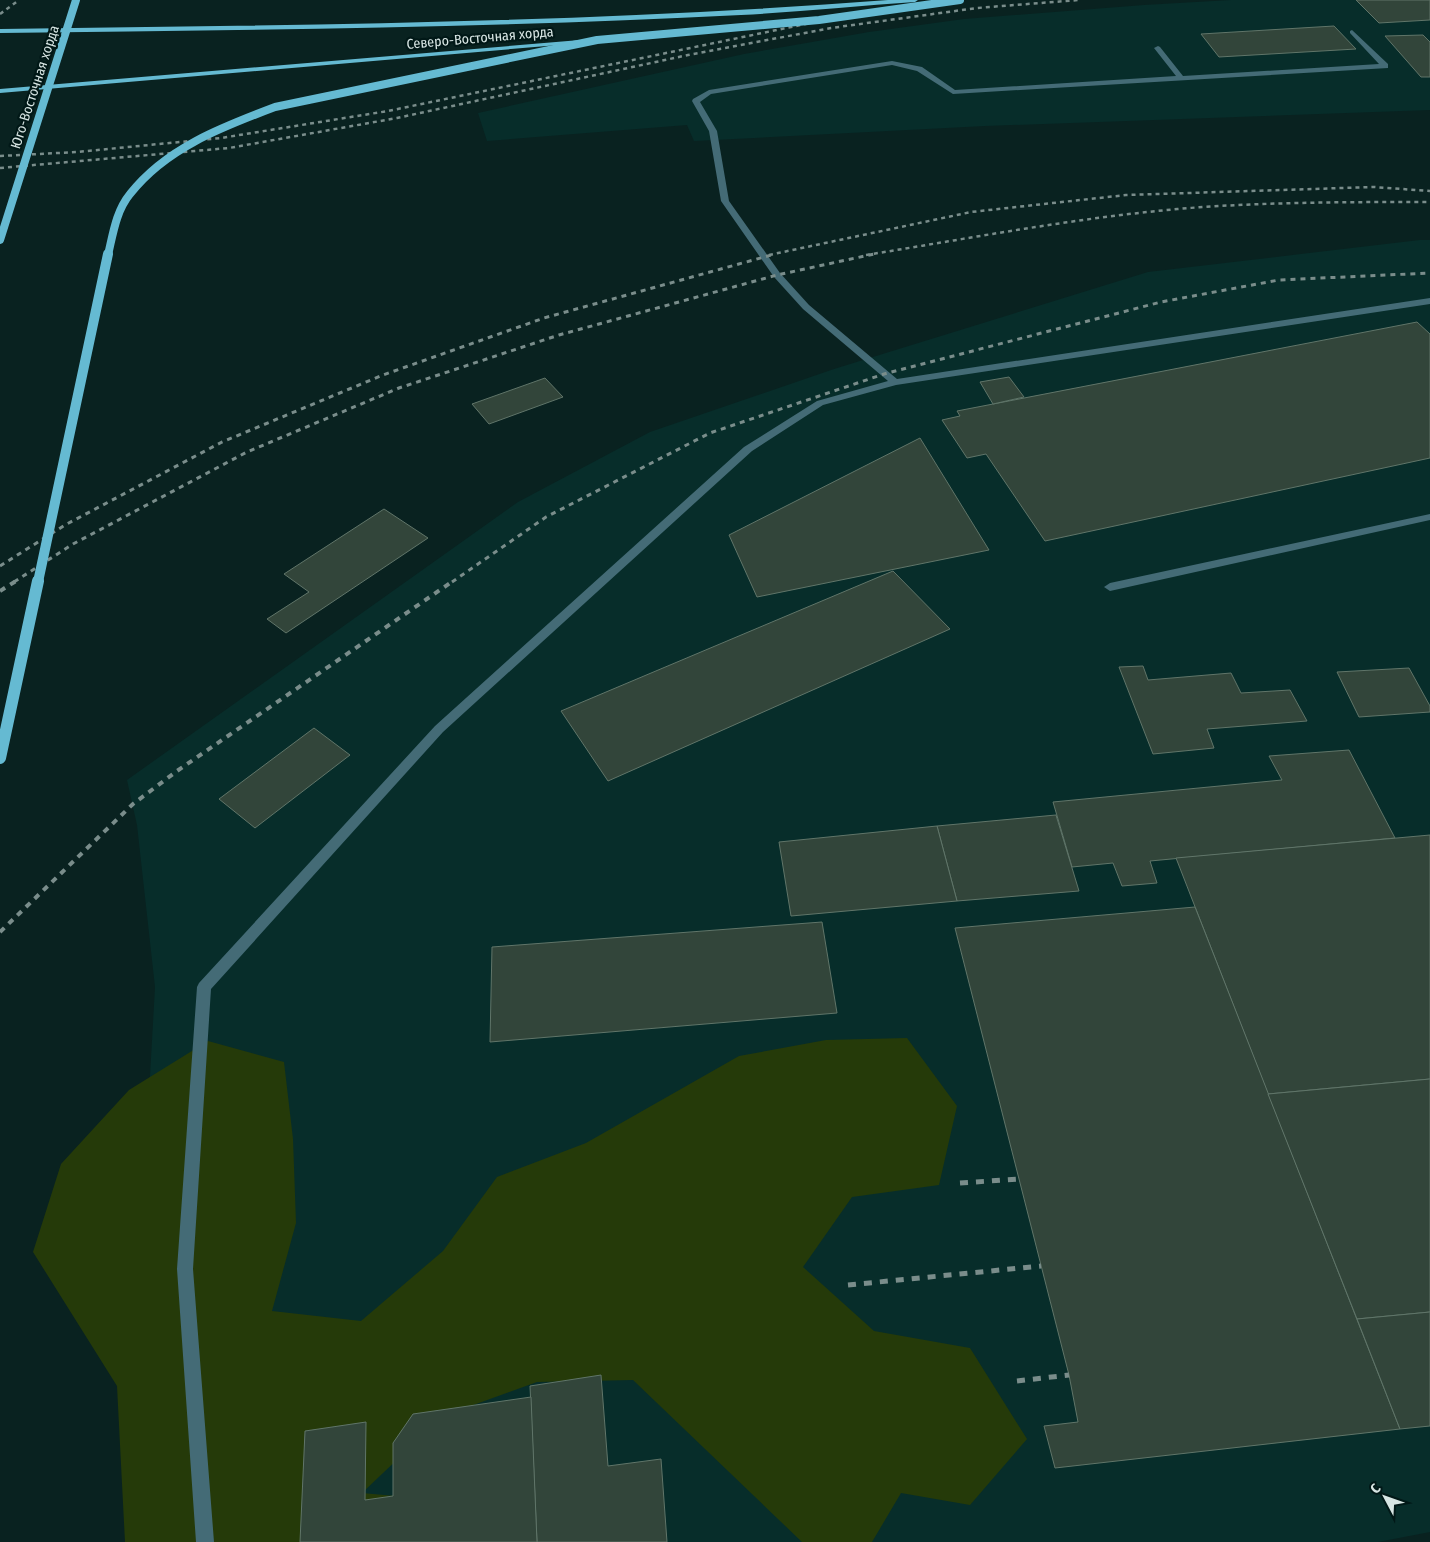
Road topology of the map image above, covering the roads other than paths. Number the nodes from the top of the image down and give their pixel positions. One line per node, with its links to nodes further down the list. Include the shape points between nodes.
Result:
1 (76, 0): 10 (main road, Юго-Восточная хорда, bridge)
2 (915, 0): 4 (main road, via 598,20)
3 (960, 0): 6 (main road, Северо-Восточная хорда, bridge, via 819,20)
4 (0, 31)
5 (1352, 32): 8 (lane, via 1385,66)
6 (597, 40): 9 (main road, Северо-Восточная хорда, bridge); 15 (main road, bridge, via 275,108 229,124 190,143 156,168 129,195 115,223)
7 (1158, 48): 8 (lane)
8 (1181, 78): 12 (lane, via 953,92 919,69 892,63 709,92 696,101 713,132 725,201 777,275 806,307)
9 (0, 91)
10 (0, 240)
11 (1430, 301): 12 (lane)
12 (895, 382): 16 (lane, via 820,403 748,449 438,729 204,987 185,1269)
13 (1430, 517): 14 (lane)
14 (1110, 587)
15 (0, 758)
16 (205, 1542)

